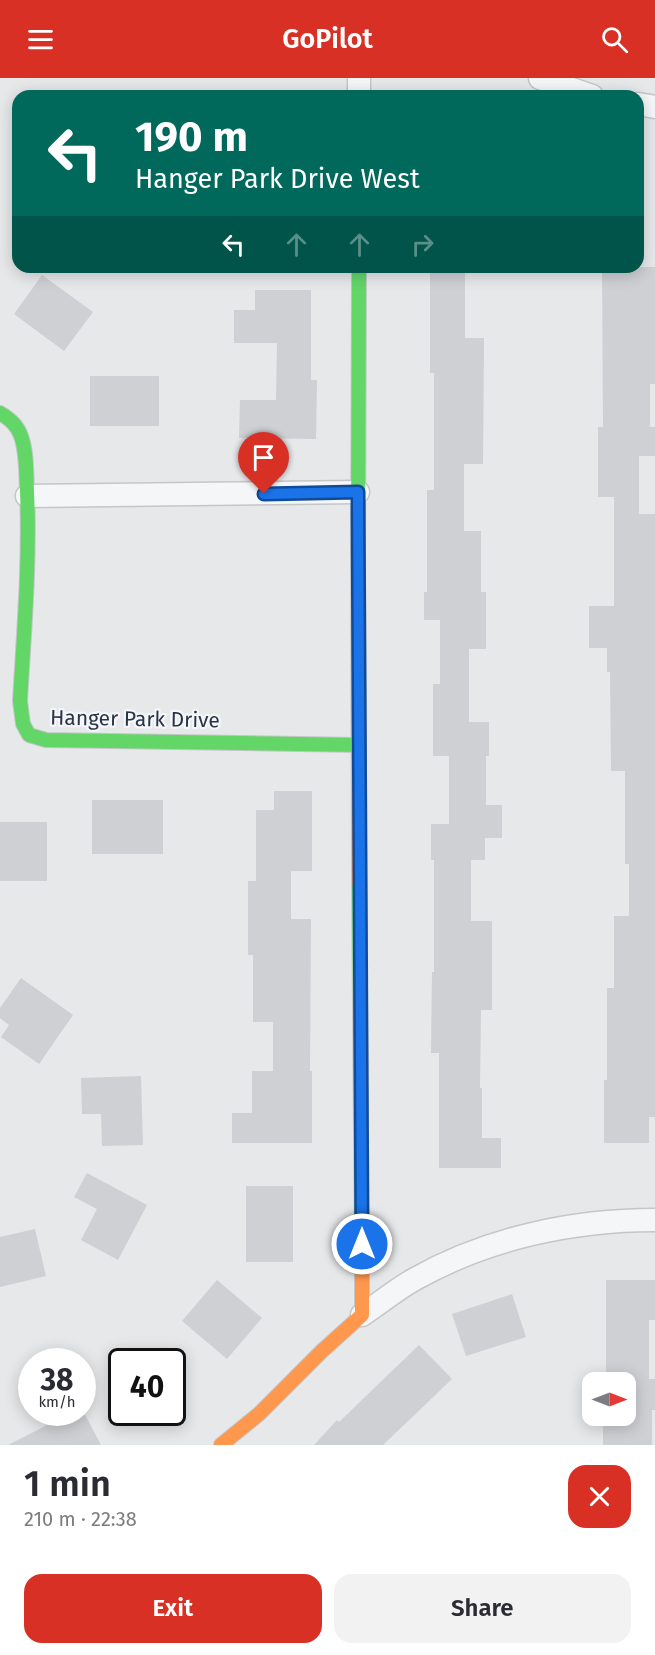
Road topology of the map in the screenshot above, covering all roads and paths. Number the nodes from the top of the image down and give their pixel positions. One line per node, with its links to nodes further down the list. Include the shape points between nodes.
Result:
1 (540, 78): 2 (street)
2 (575, 90)
3 (359, 273): 5 (street)
4 (0, 413): 6 (street, Hanger Park Drive, via 18,428 24,447)
5 (358, 492): 6 (street); 7 (street)
6 (27, 496): 7 (street, Hanger Park Drive, via 20,701 29,735 46,740)
7 (358, 745): 9 (street)
8 (655, 1220): 9 (street, via 614,1220 542,1231 473,1251 415,1279)
9 (362, 1315): 10 (street, via 265,1410)
10 (220, 1445)

